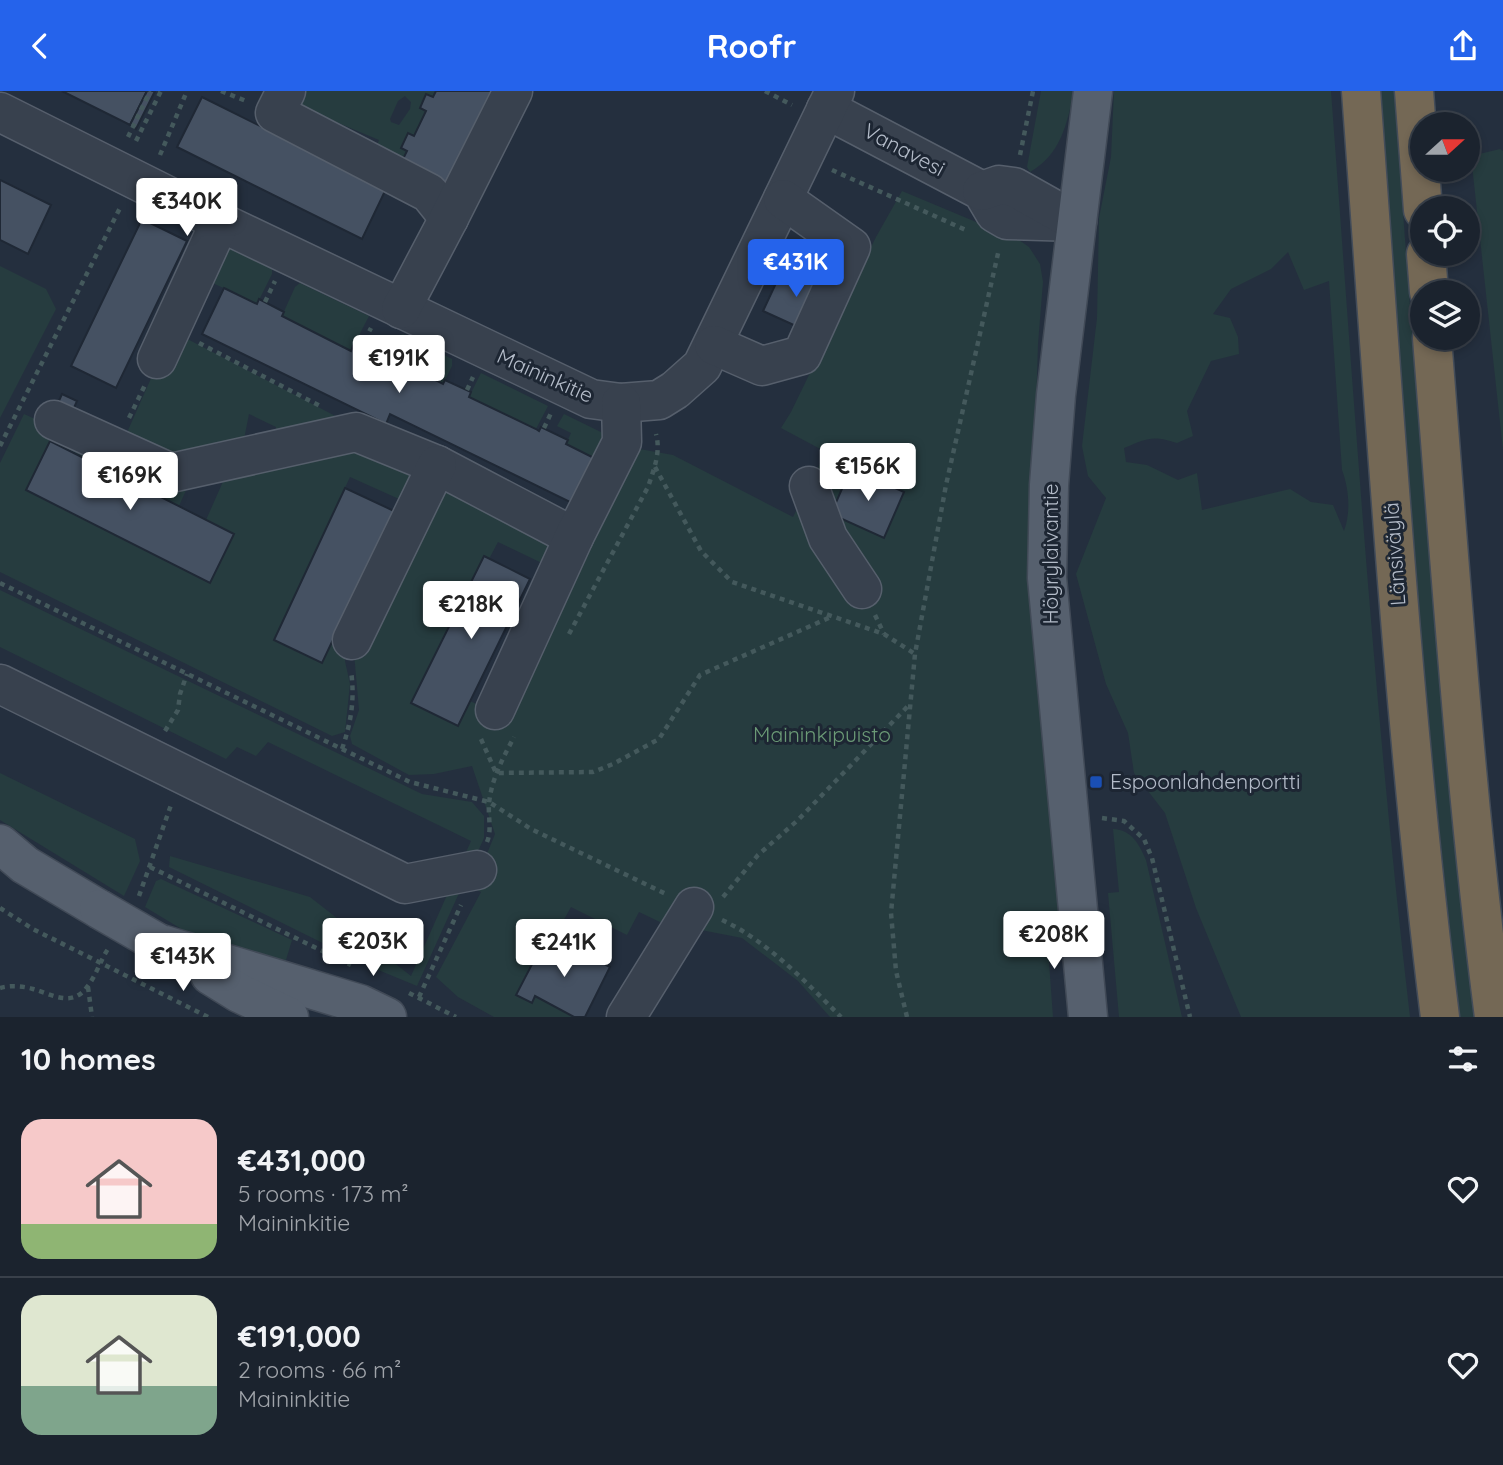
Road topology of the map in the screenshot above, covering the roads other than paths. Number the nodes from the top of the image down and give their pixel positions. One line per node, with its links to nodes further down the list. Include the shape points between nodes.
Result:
1 (286, 91): 10 (street, via 275,113 429,193)
2 (513, 91): 10 (street)
3 (1093, 91): 12 (main road, Höyrylaivantie)
4 (1361, 91): 34 (highway, Länsiväylä, via 1399,600)
5 (1414, 91): 8 (highway)
6 (821, 103): 9 (street, Maininkitie); 12 (street, Vanavesi, via 1001,199)
7 (4, 105): 11 (street, Maininkitie)
8 (1422, 196)
9 (783, 199): 15 (street, Maininkitie); 15 (street, via 851,247 802,355 762,366)
10 (449, 218): 13 (street)
11 (220, 222): 13 (street, Maininkitie); 14 (street)
12 (1077, 222): 33 (main road, Höyrylaivantie, via 1056,395 1047,578)
13 (401, 309): 17 (street, Maininkitie, via 590,399)
14 (163, 343)
15 (714, 345): 17 (street, Maininkitie, via 702,366 659,400)
16 (1434, 350): 35 (highway, via 1480,905)
17 (621, 403): 21 (street, via 622,442)
18 (54, 420): 19 (street, via 171,473 356,432)
19 (438, 465): 21 (street); 23 (street)
20 (809, 486): 22 (street, via 828,538)
21 (573, 537): 25 (street)
22 (862, 589)
23 (352, 640)
24 (0, 684): 27 (street, via 405,884)
25 (506, 720)
26 (8, 855): 29 (main road, bridge)
27 (477, 870)
28 (702, 911): 32 (street)
29 (158, 943): 30 (main road, via 360,1004); 31 (main road, via 239,993)
30 (397, 1004)
31 (289, 1017)
32 (626, 1017)
33 (1088, 1017)
34 (1440, 1017)
35 (1494, 1017)

